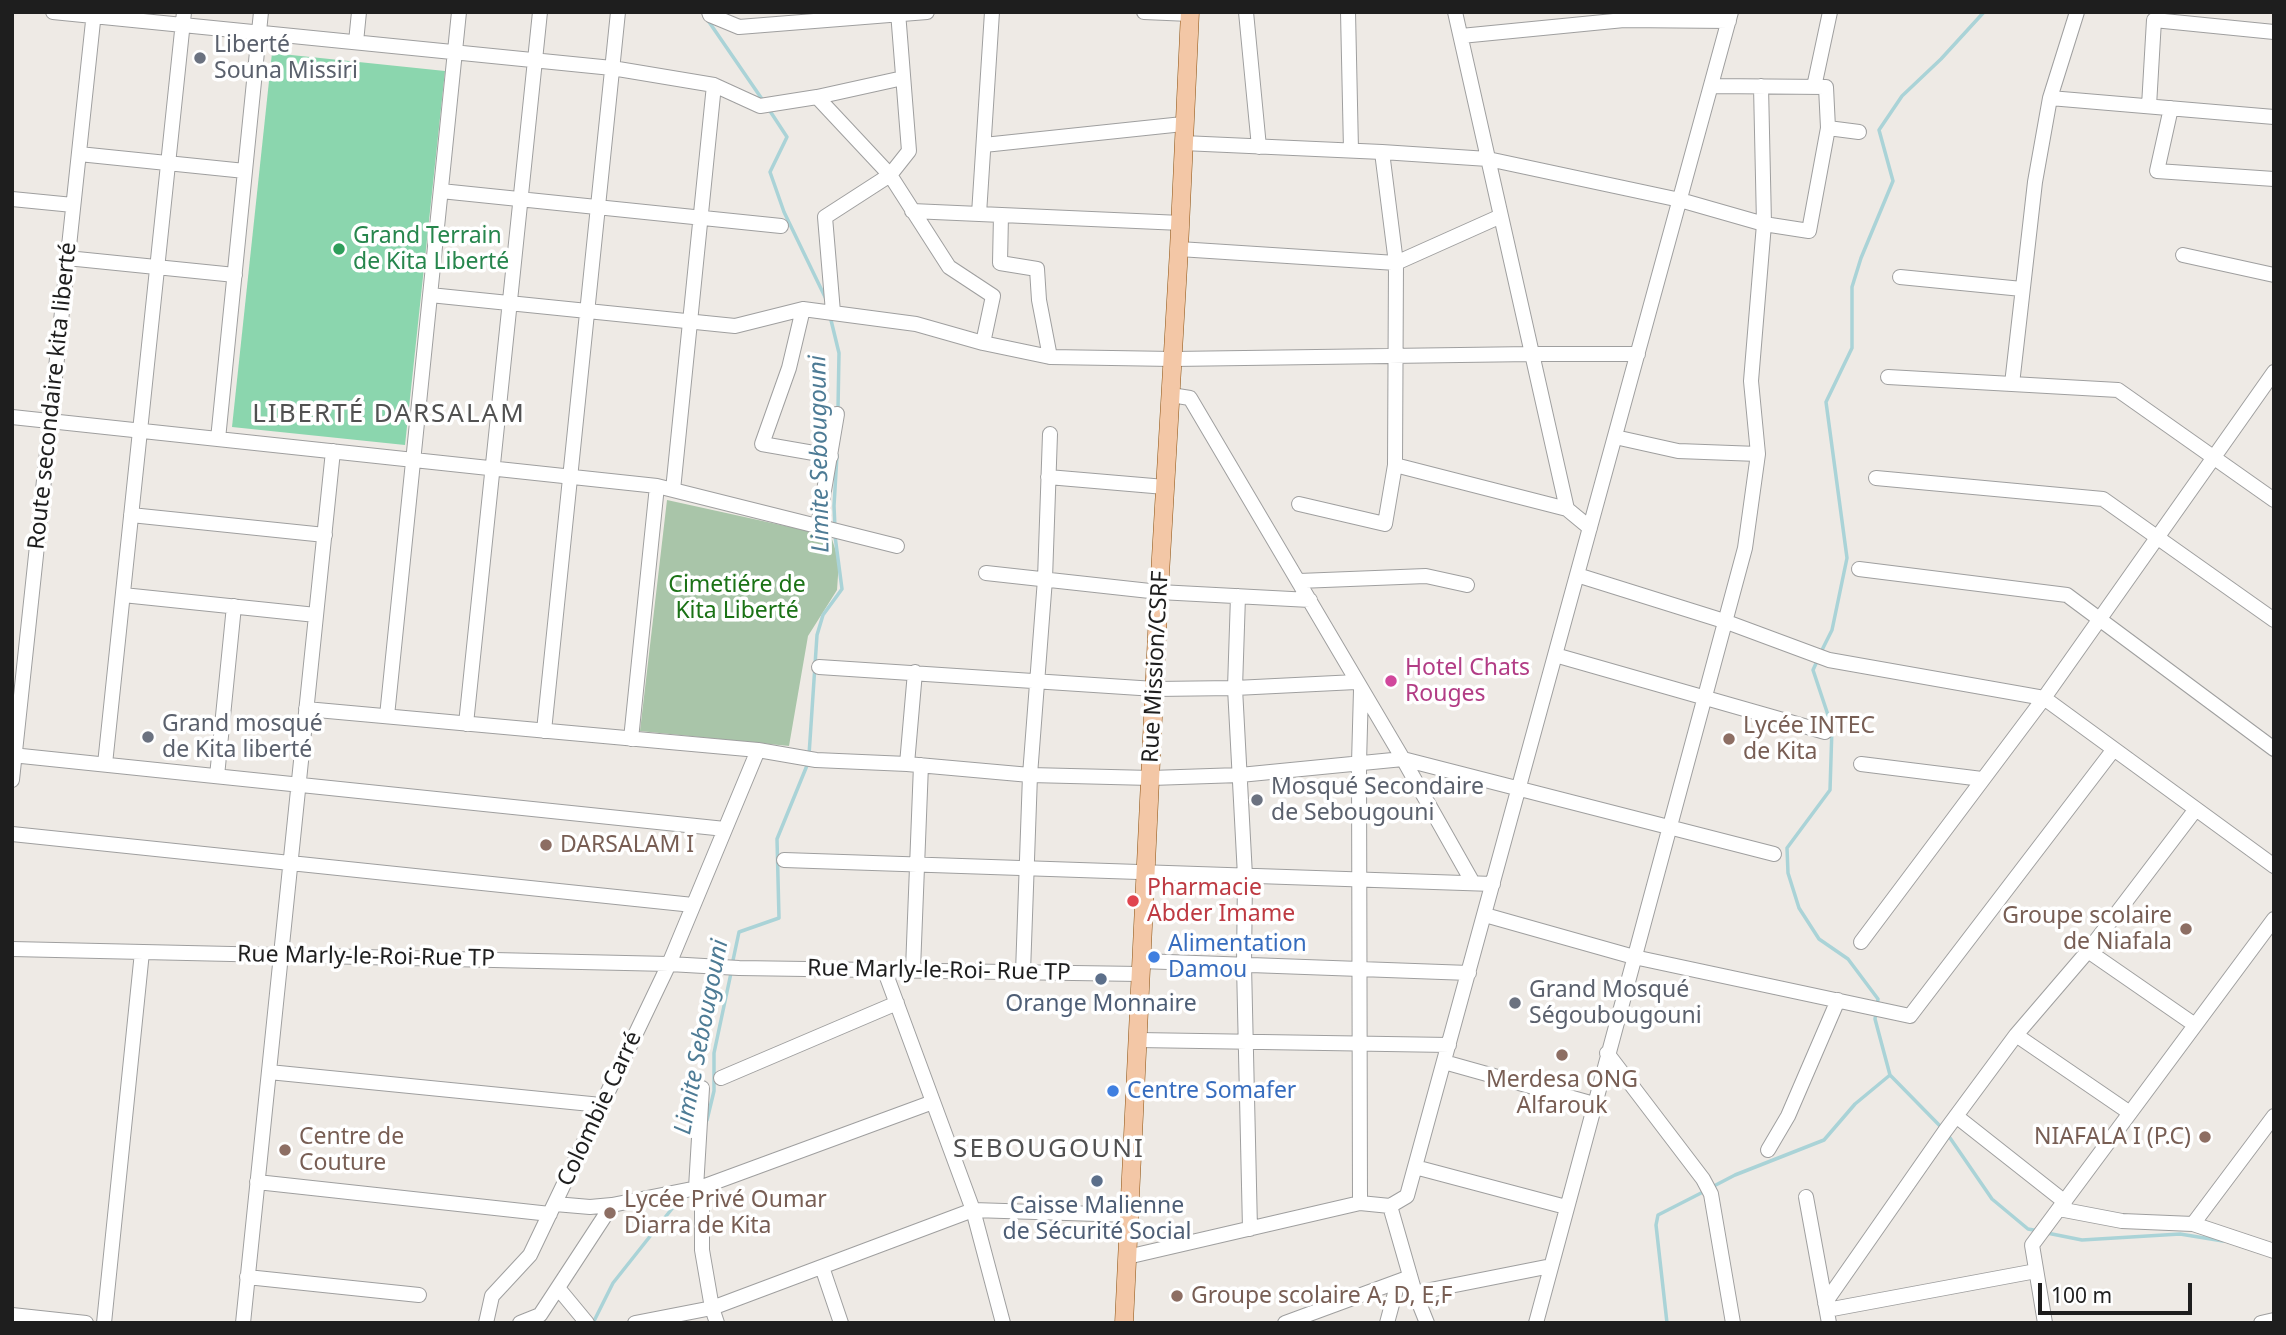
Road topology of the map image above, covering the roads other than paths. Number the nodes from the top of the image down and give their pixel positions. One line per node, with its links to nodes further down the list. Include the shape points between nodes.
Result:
1 (53, 12): 18 (street)
2 (261, 12): 22 (street)
3 (359, 12): 24 (street)
4 (459, 12): 25 (street)
5 (540, 12): 26 (street)
6 (618, 12): 27 (street)
7 (709, 12): 16 (street, via 739,27)
8 (927, 12): 16 (street)
9 (992, 12): 42 (street)
10 (1144, 12): 17 (street)
11 (1246, 12): 43 (street)
12 (1348, 12): 44 (street)
13 (1455, 12): 23 (street)
14 (1830, 12): 32 (street)
15 (2077, 12): 34 (street)
16 (898, 13): 28 (street)
17 (1190, 13): 38 (main road, Rue Mission/CSRF)
18 (93, 14): 20 (street); 46 (street, Route secondaire kita liberté)
19 (1730, 16): 23 (street, via 1624,20); 30 (street)
20 (184, 19): 22 (street); 48 (street)
21 (2274, 32): 35 (street, via 2154,20)
22 (259, 33): 24 (street); 49 (street)
23 (1461, 36): 47 (street)
24 (356, 42): 25 (street)
25 (455, 52): 26 (street); 52 (street)
26 (535, 60): 27 (street); 54 (street)
27 (612, 68): 29 (street); 57 (street)
28 (903, 78): 33 (street); 50 (street, via 909,150)
29 (714, 85): 33 (street, via 760,106); 62 (street)
30 (1711, 86): 31 (street); 55 (street)
31 (1761, 86): 32 (street); 64 (street)
32 (1814, 87): 39 (street, via 1826,87)
33 (817, 97): 50 (street)
34 (2050, 98): 35 (street); 74 (street)
35 (2149, 106): 36 (street)
36 (2171, 108): 37 (street); 51 (street, via 2157,171)
37 (2274, 117)
38 (1183, 124): 41 (main road, Rue Mission/CSRF); 42 (street)
39 (1828, 128): 40 (street); 64 (street, via 1809,231)
40 (1859, 132)
41 (1183, 143): 43 (street); 63 (main road, Rue Mission/CSRF)
42 (984, 145): 59 (street)
43 (1259, 147): 44 (street)
44 (1351, 150): 45 (street)
45 (1382, 152): 47 (street); 69 (street)
46 (79, 154): 48 (street); 56 (street, Route secondaire kita liberté)
47 (1488, 159): 55 (street); 61 (street)
48 (168, 163): 49 (street); 70 (street)
49 (245, 171): 71 (street)
50 (890, 175): 58 (street); 79 (street, via 825,217)
51 (2274, 179)
52 (441, 191): 54 (street); 75 (street)
53 (12, 199): 56 (street)
54 (521, 199): 57 (street); 76 (street)
55 (1679, 200): 64 (street); 83 (street)
56 (73, 205): 68 (street, Route secondaire kita liberté)
57 (598, 207): 62 (street); 78 (street)
58 (912, 211): 59 (street); 81 (street, via 949,267 993,296)
59 (979, 214): 60 (street)
60 (1001, 215): 63 (street); 85 (street, via 1000,263 1037,269)
61 (1501, 216): 69 (street); 82 (street)
62 (701, 218): 65 (street); 80 (street)
63 (1181, 223): 66 (main road, Rue Mission/CSRF)
64 (1764, 224): 99 (street, via 1751,381)
65 (781, 226)
66 (1179, 249): 69 (street); 86 (main road, Rue Mission/CSRF)
67 (2183, 255): 72 (street)
68 (67, 258): 70 (street); 93 (street, Route secondaire kita liberté)
69 (1395, 263): 84 (street)
70 (157, 267): 71 (street); 94 (street)
71 (234, 275): 97 (street)
72 (2274, 275)
73 (1900, 277): 74 (street)
74 (2022, 289): 89 (street)
75 (430, 295): 76 (street); 102 (street)
76 (510, 303): 78 (street); 104 (street)
77 (803, 309): 79 (street); 80 (street, via 735,326); 100 (street, via 789,368 762,444)
78 (587, 311): 80 (street); 105 (street)
79 (833, 312): 81 (street, via 916,324)
80 (690, 322): 110 (street)
81 (983, 343): 85 (street)
82 (1532, 354): 83 (street); 84 (street); 113 (street)
83 (1637, 354): 96 (street)
84 (1395, 356): 86 (street); 103 (street)
85 (1050, 357): 86 (street)
86 (1173, 359): 90 (main road, Rue Mission/CSRF)
87 (2274, 372): 101 (street)
88 (1888, 377): 89 (street)
89 (2012, 384): 101 (street, via 2118,390)
90 (1171, 396): 109 (main road, Rue Mission/CSRF); 124 (street, via 1190,398)
91 (837, 414): 100 (street)
92 (12, 417): 93 (street)
93 (50, 421): 94 (street); 153 (street, Route secondaire kita liberté)
94 (140, 431): 97 (street); 114 (street)
95 (1050, 434): 106 (street)
96 (1615, 437): 99 (street, via 1678,451); 116 (street)
97 (218, 439): 98 (street)
98 (333, 451): 102 (street); 117 (street)
99 (1758, 454): 134 (street, via 1745,548)
100 (831, 456): 115 (street)
101 (2214, 457): 111 (street); 118 (street)
102 (413, 460): 104 (street); 145 (street)
103 (1395, 465): 112 (street, via 1385,524); 113 (street)
104 (493, 469): 105 (street); 146 (street)
105 (570, 477): 108 (street); 147 (street)
106 (1048, 477): 109 (street); 123 (street)
107 (1876, 478): 118 (street, via 2102,499)
108 (657, 486): 110 (street); 149 (street)
109 (1165, 487): 126 (main road, Rue Mission/CSRF)
110 (673, 490): 115 (street)
111 (2274, 500)
112 (1299, 504)
113 (1567, 509): 116 (street)
114 (131, 515): 117 (street); 127 (street)
115 (818, 526): 119 (street)
116 (1590, 528): 122 (street)
117 (324, 535): 131 (street)
118 (2158, 537): 132 (street); 133 (street)
119 (897, 546)
120 (1859, 569): 132 (street, via 2067,595)
121 (986, 573): 123 (street)
122 (1577, 575): 134 (street); 135 (street)
123 (1045, 579): 126 (street); 138 (street)
124 (1298, 581): 125 (street, via 1426,576); 129 (street)
125 (1467, 585)
126 (1158, 592): 128 (street); 141 (main road, Rue Mission/CSRF)
127 (123, 595): 130 (street); 156 (street)
128 (1238, 596): 129 (street); 140 (street)
129 (1310, 600): 139 (street)
130 (234, 606): 131 (street); 161 (street)
131 (316, 615): 144 (street)
132 (2099, 619): 143 (street); 151 (street)
133 (2274, 620)
134 (1724, 621): 142 (street); 143 (street, via 1829,660)
135 (1555, 655): 142 (street); 166 (street)
136 (819, 667): 137 (street)
137 (915, 672): 138 (street); 158 (street)
138 (1036, 679): 141 (street); 159 (street)
139 (1358, 686): 140 (street); 154 (street); 155 (street)
140 (1235, 688): 141 (street); 160 (street)
141 (1155, 689): 162 (main road, Rue Mission/CSRF)
142 (1703, 698): 148 (street); 168 (street)
143 (2044, 698): 150 (street); 163 (street)
144 (306, 709): 145 (street); 165 (street)
145 (387, 716): 146 (street)
146 (466, 724): 147 (street)
147 (544, 731): 149 (street)
148 (1825, 732)
149 (631, 739): 152 (street)
150 (2114, 749): 167 (street); 200 (street, via 1910,1016)
151 (2274, 749)
152 (758, 750): 158 (street, via 816,760); 169 (street, Colombie Carré)
153 (14, 755): 156 (street); 164 (street, Route secondaire kita liberté)
154 (1403, 759): 155 (street); 166 (street); 180 (street)
155 (1359, 762): 160 (street); 179 (street)
156 (105, 764): 161 (street)
157 (1861, 764): 163 (street)
158 (914, 765): 159 (street); 174 (street)
159 (1030, 775): 162 (street); 176 (street)
160 (1240, 775): 162 (street); 178 (street)
161 (217, 776): 165 (street)
162 (1151, 778): 177 (main road, Rue Mission/CSRF)
163 (1982, 779): 185 (street)
164 (12, 780)
165 (299, 784): 169 (street); 173 (street)
166 (1519, 789): 168 (street); 181 (street)
167 (2196, 809): 175 (street); 187 (street)
168 (1669, 827): 171 (street); 190 (street)
169 (725, 829): 182 (street, Colombie Carré)
170 (12, 834): 173 (street)
171 (1774, 854)
172 (784, 860): 174 (street)
173 (290, 863): 182 (street); 189 (street)
174 (917, 865): 176 (street); 196 (street)
175 (2274, 866)
176 (1027, 869): 177 (street); 198 (street)
177 (1146, 873): 178 (street); 195 (main road, Rue Mission/CSRF)
178 (1245, 876): 179 (street); 192 (street)
179 (1360, 880): 180 (street); 197 (street)
180 (1473, 883): 181 (street)
181 (1493, 884): 183 (street)
182 (693, 905): 191 (street, Colombie Carré)
183 (1485, 915): 190 (street); 199 (street)
184 (2274, 919): 202 (street)
185 (1861, 942)
186 (12, 949): 188 (street, Rue Marly-le-Roi-Rue TP)
187 (2088, 951): 202 (street); 203 (street)
188 (142, 952): 189 (street, Rue Marly-le-Roi-Rue TP); 250 (street)
189 (281, 955): 191 (street, Rue Marly-le-Roi-Rue TP); 210 (street)
190 (1634, 957): 200 (street); 208 (street)
191 (669, 964): 193 (street, Rue Marly-le-Roi-Rue TP); 215 (street, Colombie Carré)
192 (1244, 965): 195 (street, Rue Marly-le-Roi- Rue TP); 197 (street, Rue Marly-le-Roi- Rue TP); 205 (street)
193 (739, 968): 194 (street, Rue Marly-le-Roi- Rue TP)
194 (884, 968): 196 (street, Rue Marly-le-Roi- Rue TP); 201 (street)
195 (1140, 968): 198 (street, Rue Marly-le-Roi- Rue TP); 204 (main road, Rue Mission/CSRF)
196 (913, 969): 198 (street, Rue Marly-le-Roi- Rue TP)
197 (1360, 969): 199 (street, Rue Marly-le-Roi- Rue TP); 206 (street)
198 (1023, 972)
199 (1469, 973): 207 (street)
200 (1838, 1000): 219 (street, via 1788,1116)
201 (897, 1003): 211 (street); 213 (street)
202 (2195, 1025): 216 (street)
203 (2016, 1035): 216 (street); 218 (street)
204 (1138, 1040): 205 (street); 231 (main road, Rue Mission/CSRF)
205 (1245, 1042): 206 (street); 233 (street)
206 (1360, 1044): 207 (street); 224 (street)
207 (1449, 1045): 209 (street)
208 (1607, 1053): 214 (street); 263 (street, via 1711,1194)
209 (1444, 1062): 214 (street); 220 (street)
210 (269, 1072): 215 (street); 221 (street)
211 (721, 1078)
212 (702, 1088): 222 (street)
213 (933, 1102): 222 (street); 230 (street)
214 (1594, 1104): 228 (street)
215 (601, 1105): 229 (street, Colombie Carré)
216 (2130, 1113): 226 (street)
217 (2274, 1115): 232 (street)
218 (1956, 1116): 226 (street); 245 (street)
219 (1768, 1150)
220 (1415, 1167): 227 (street, via 1407,1196); 228 (street)
221 (257, 1182): 229 (street); 239 (street)
222 (699, 1188): 225 (street); 244 (street, via 702,1250)
223 (1807, 1197): 245 (street)
224 (1360, 1203): 227 (street); 233 (street)
225 (612, 1205): 229 (street); 241 (street)
226 (2062, 1205): 232 (street, via 2122,1221); 238 (street, via 2032,1245)
227 (1390, 1206): 240 (street)
228 (1566, 1208): 236 (street)
229 (552, 1209): 252 (street, Colombie Carré, via 530,1255 492,1296)
230 (973, 1210): 231 (street); 237 (street); 258 (street)
231 (1129, 1215): 235 (main road, Rue Mission/CSRF)
232 (2193, 1224): 234 (street)
233 (1250, 1229): 235 (street)
234 (2274, 1251)
235 (1127, 1257): 259 (main road, Rue Mission/CSRF)
236 (1551, 1266): 242 (street); 262 (street)
237 (822, 1267): 244 (street); 257 (street)
238 (2036, 1271): 245 (street); 264 (street)
239 (247, 1278): 243 (street); 251 (street)
240 (1404, 1280): 242 (street); 248 (street); 260 (street)
241 (558, 1288): 253 (street, via 540,1315); 254 (street)
242 (1415, 1293): 261 (street)
243 (419, 1295)
244 (712, 1308): 255 (street); 256 (street)
245 (1827, 1312)
246 (12, 1315): 249 (street)
247 (2274, 1320): 265 (street)
248 (1288, 1322)
249 (86, 1323)
250 (104, 1323)
251 (243, 1323)
252 (486, 1323)
253 (520, 1323)
254 (587, 1323)
255 (635, 1323)
256 (718, 1323)
257 (841, 1323)
258 (1003, 1323)
259 (1124, 1323)
260 (1387, 1323)
261 (1427, 1323)
262 (1536, 1323)
263 (1734, 1323)
264 (2045, 1323)
265 (2261, 1323)

